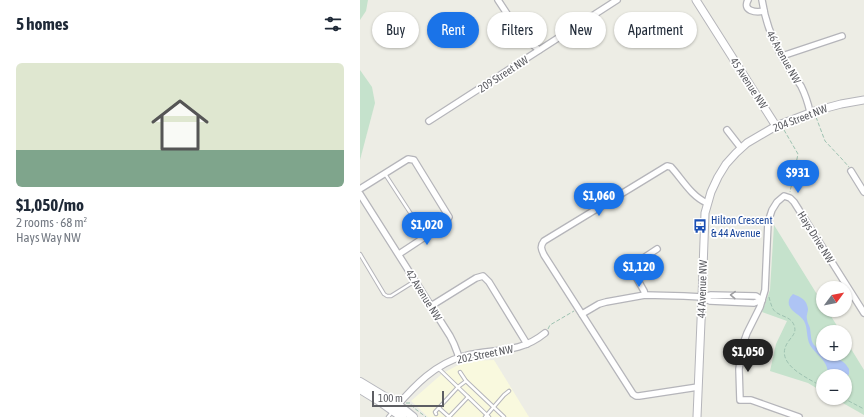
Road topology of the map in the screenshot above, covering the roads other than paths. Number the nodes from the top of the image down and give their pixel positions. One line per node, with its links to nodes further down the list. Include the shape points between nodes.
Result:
1 (498, 0): 8 (street, via 521,35)
2 (617, 0): 8 (street, 209 Street NW)
3 (696, 0): 13 (street, 45 Avenue NW)
4 (748, 0): 6 (street, via 746,6 749,9 754,12)
5 (762, 0): 6 (street, 46 Avenue NW)
6 (764, 11): 9 (street, 46 Avenue NW, via 769,29)
7 (842, 36): 9 (street)
8 (539, 50): 12 (street, 209 Street NW)
9 (782, 56): 11 (street, 46 Avenue NW)
10 (864, 100): 11 (street, 204 Street NW)
11 (813, 111): 13 (street, 204 Street NW)
12 (429, 122)
13 (776, 126): 15 (street, 204 Street NW)
14 (727, 130): 15 (street)
15 (741, 148): 21 (street, 204 Street NW, via 726,164 710,192)
16 (851, 171): 19 (street)
17 (385, 173): 18 (street); 23 (lane); 23 (street, via 408,159 414,160 449,217 446,223)
18 (360, 189)
19 (864, 192)
20 (360, 194): 26 (street, 42 Avenue NW)
21 (707, 203): 22 (street, 204 Street NW); 33 (street, via 696,196 671,167 667,166 544,241 541,251)
22 (704, 233): 29 (street, 44 Avenue NW)
23 (426, 237): 26 (street)
24 (657, 249): 28 (street, via 631,268)
25 (360, 254): 27 (lane, via 387,296)
26 (399, 254): 27 (street, 42 Avenue NW)
27 (415, 281): 31 (street, 42 Avenue NW)
28 (645, 295): 29 (street); 33 (street, via 599,304)
29 (702, 297): 30 (street, via 756,296); 42 (street, 44 Avenue NW)
30 (762, 300): 32 (street, Hays Drive NW, via 766,281 768,222 772,210 784,196 794,202); 55 (street, via 743,344 739,370 740,400 751,400)
31 (431, 306): 35 (street, via 483,276); 36 (street, 42 Avenue NW, via 452,340)
32 (864, 313)
33 (582, 314): 42 (street, via 636,396)
34 (545, 333): 35 (street, 202 Street NW)
35 (527, 344): 36 (street, 202 Street NW, via 509,350)
36 (459, 357): 37 (street, 202 Street NW)
37 (437, 368): 41 (lane); 48 (street, 202 Street NW, via 411,390)
38 (460, 372): 39 (lane)
39 (466, 381): 41 (lane); 46 (lane)
40 (360, 382): 48 (main road)
41 (458, 387): 45 (lane); 47 (lane)
42 (698, 387): 54 (street, 44 Avenue NW)
43 (360, 389): 48 (main road)
44 (509, 391): 46 (lane)
45 (468, 397): 47 (lane, via 449,417); 50 (lane)
46 (494, 407): 50 (lane); 53 (lane)
47 (439, 408): 49 (lane)
48 (393, 411): 51 (main road); 52 (main road)
49 (436, 414)
50 (487, 416)
51 (402, 417)
52 (413, 417)
53 (504, 417)
54 (697, 417)
55 (799, 417)

